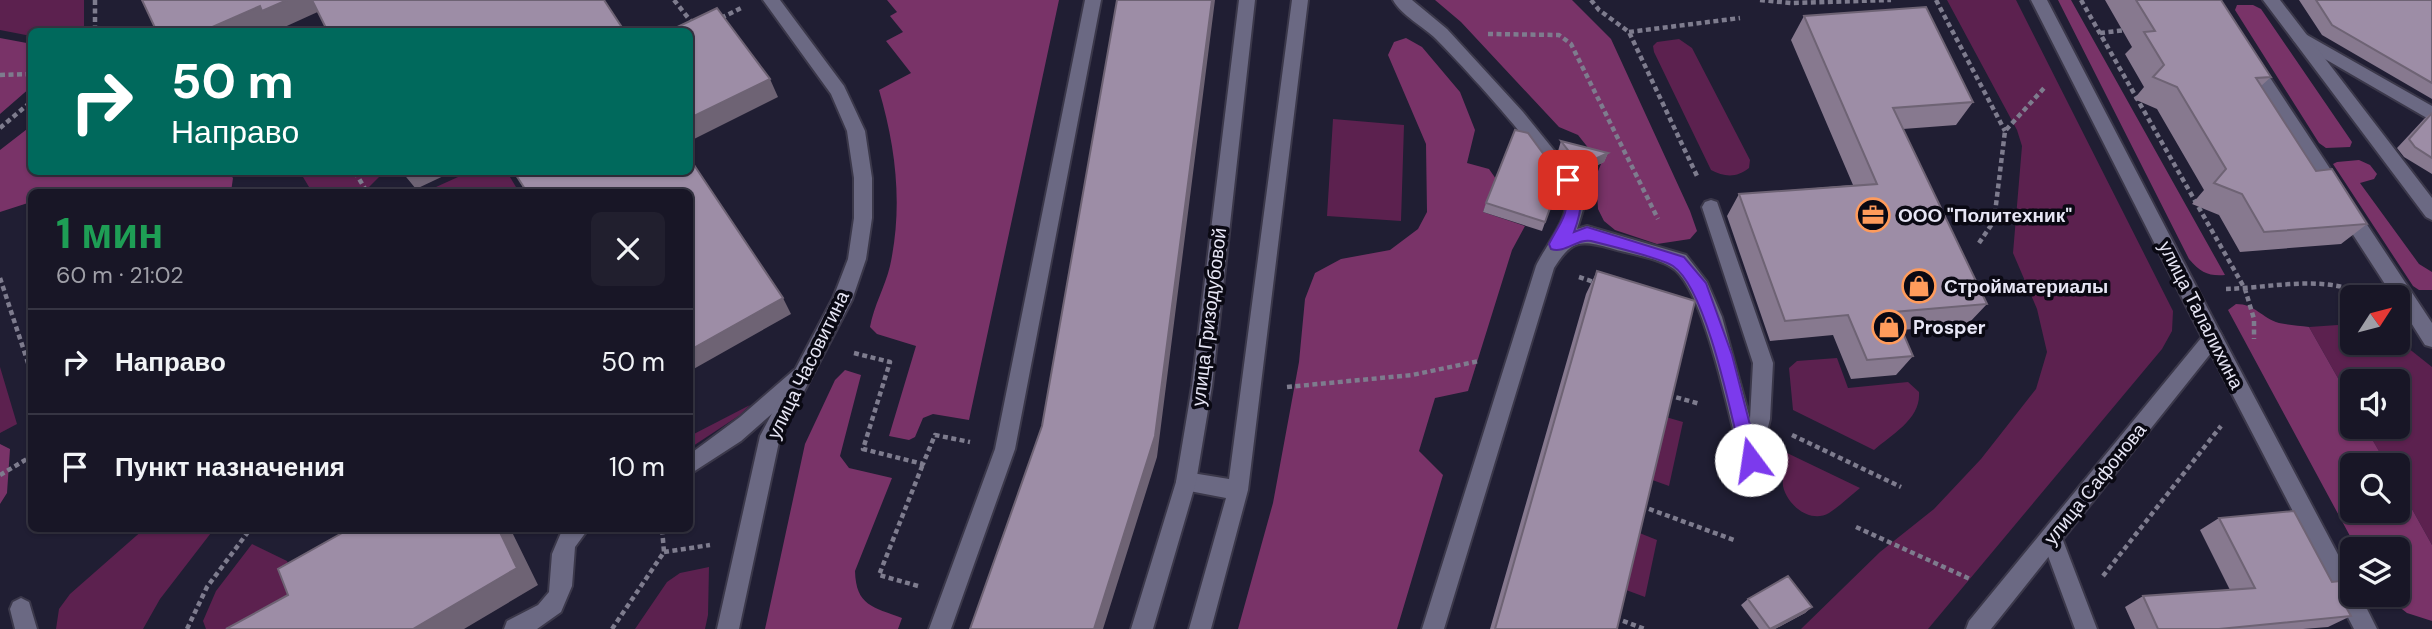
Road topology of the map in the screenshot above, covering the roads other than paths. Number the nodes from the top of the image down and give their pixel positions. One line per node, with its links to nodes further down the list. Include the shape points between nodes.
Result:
1 (771, 0): 16 (street, улица Часовитина, via 838,91 856,131 863,178 857,259 842,300)
2 (1093, 0): 24 (street, via 1005,449)
3 (1247, 0): 18 (street, улица Гризодубовой, via 1202,386)
4 (1300, 0): 19 (street)
5 (1401, 0): 13 (street, via 1441,33 1568,180 1576,203 1567,230)
6 (2039, 0): 14 (street, улица Талалихина)
7 (2271, 0): 8 (street)
8 (2300, 37): 10 (street); 12 (street)
9 (2244, 54): 15 (street)
10 (2432, 114)
11 (1711, 207): 13 (street, via 1763,363 1760,419 1751,460 1712,317 1700,288 1679,261 1587,234)
12 (2432, 212)
13 (1556, 244): 27 (street, via 1545,266)
14 (2213, 338): 21 (street, улица Сафонова); 30 (street, улица Талалихина)
15 (2432, 339)
16 (802, 376): 17 (street, via 754,421); 23 (street, улица Часовитина, via 770,436)
17 (693, 463)
18 (1186, 482): 19 (street); 25 (street, улица Гризодубовой)
19 (1238, 490): 26 (street)
20 (573, 532): 22 (street, via 563,548 562,592 552,607)
21 (2052, 537): 28 (street, улица Сафонова); 29 (street)
22 (515, 629)
23 (728, 629)
24 (940, 629)
25 (1142, 629)
26 (1200, 629)
27 (1433, 629)
28 (1977, 629)
29 (2086, 629)
30 (2366, 629)

